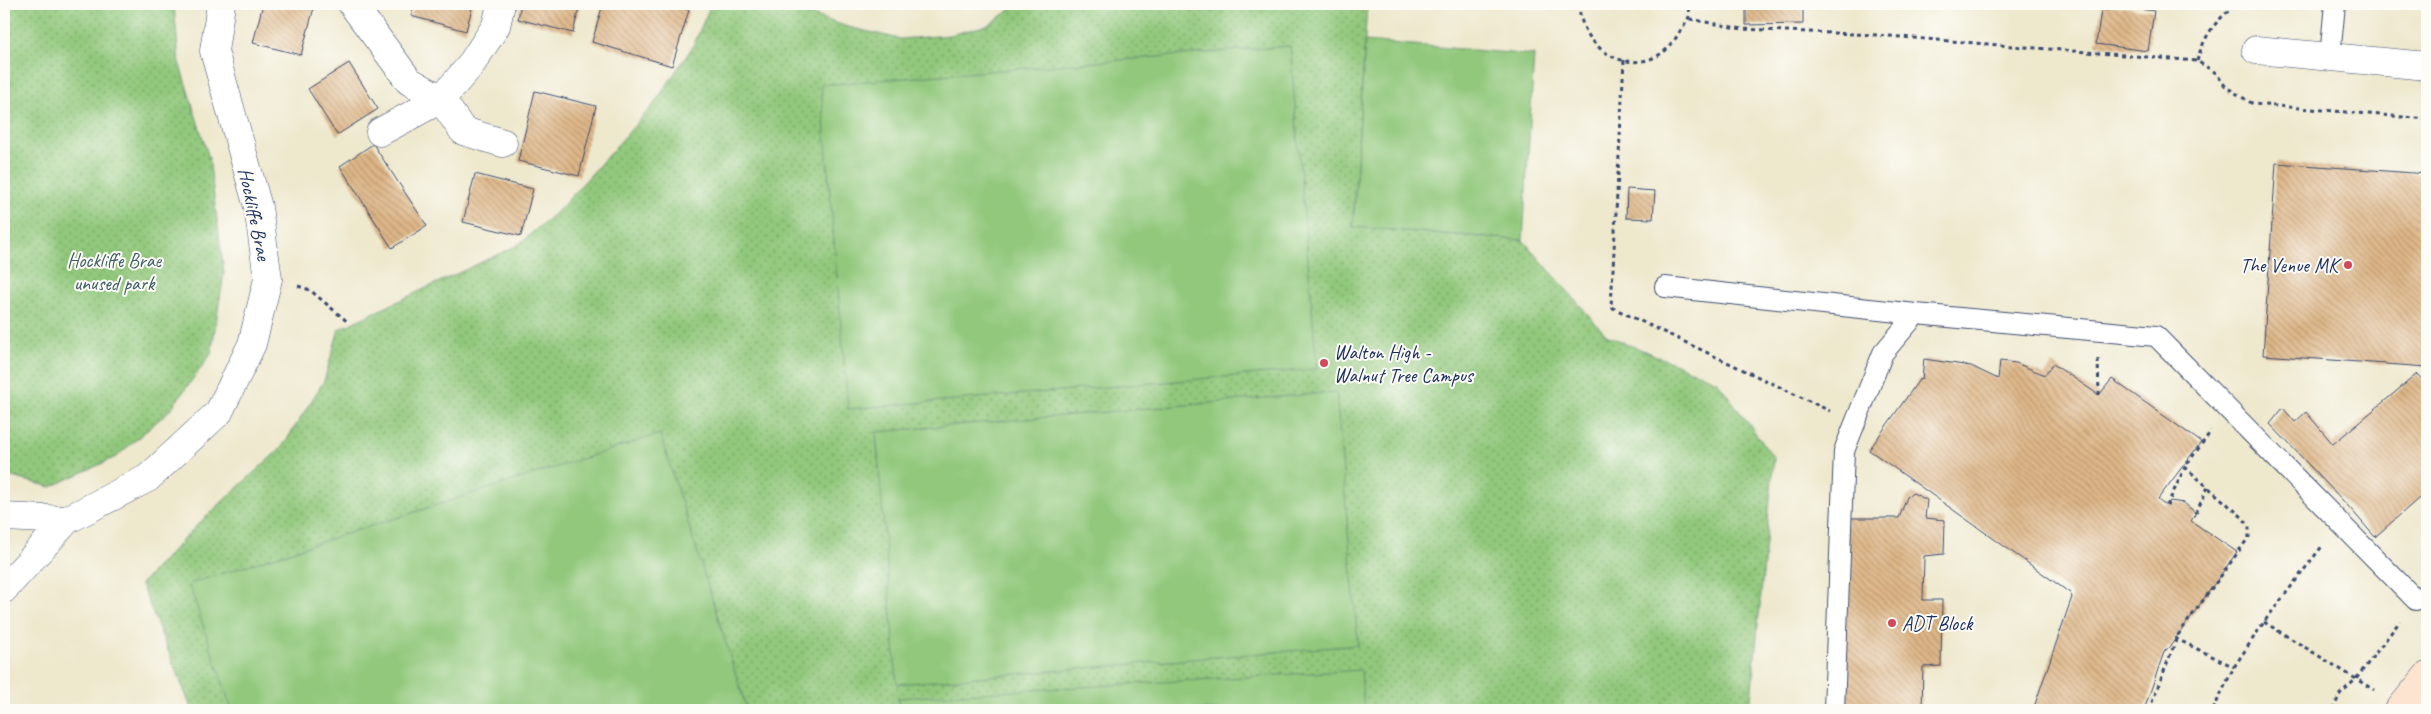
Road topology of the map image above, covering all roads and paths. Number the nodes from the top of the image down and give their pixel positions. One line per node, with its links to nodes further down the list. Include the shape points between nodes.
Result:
1 (221, 4): 17 (street, Hockliffe Brae, via 214,51 258,207)
2 (352, 4): 13 (street, via 409,81)
3 (501, 4): 13 (street, via 496,26 470,66)
4 (1579, 4): 8 (path, via 1585,32 1594,44 1609,55 1624,60 1654,58 1676,41)
5 (1688, 4): 8 (path)
6 (2237, 4): 11 (path, via 2218,19 2203,41)
7 (2335, 4): 10 (lane)
8 (1690, 19): 11 (path, via 1742,29 1876,35)
9 (2256, 50): 10 (street)
10 (2330, 56): 12 (street)
11 (2197, 61): 14 (path, via 2216,73 2226,87 2253,104)
12 (2427, 66)
13 (441, 99): 15 (street); 16 (street, via 463,131)
14 (2427, 119)
15 (380, 132)
16 (503, 143)
17 (268, 279): 20 (path, via 310,290); 29 (street, Hockliffe Brae, via 252,344 218,412 148,478)
18 (1665, 287): 19 (lane)
19 (1916, 314): 23 (lane, via 2156,336); 39 (lane, via 1883,353 1844,451)
20 (349, 323)
21 (2098, 352): 22 (path)
22 (2099, 395)
23 (2228, 409): 24 (path); 32 (lane)
24 (2184, 466): 25 (path); 26 (path)
25 (2208, 487): 27 (path); 34 (path, via 2242,517 2249,526 2249,537)
26 (2167, 506)
27 (2196, 513)
28 (4, 517): 29 (street)
29 (67, 520): 31 (street, Hockliffe Brae)
30 (2327, 539): 33 (path)
31 (4, 590)
32 (2416, 600): 37 (path)
33 (2264, 622): 35 (path); 37 (path)
34 (2176, 636): 35 (path, bridge); 40 (path)
35 (2234, 666): 41 (path)
36 (2427, 676): 38 (street)
37 (2356, 679): 38 (path); 42 (path, via 2340,694)
38 (2401, 708)
39 (1834, 710)
40 (2149, 710)
41 (2213, 710)
42 (2333, 710)

